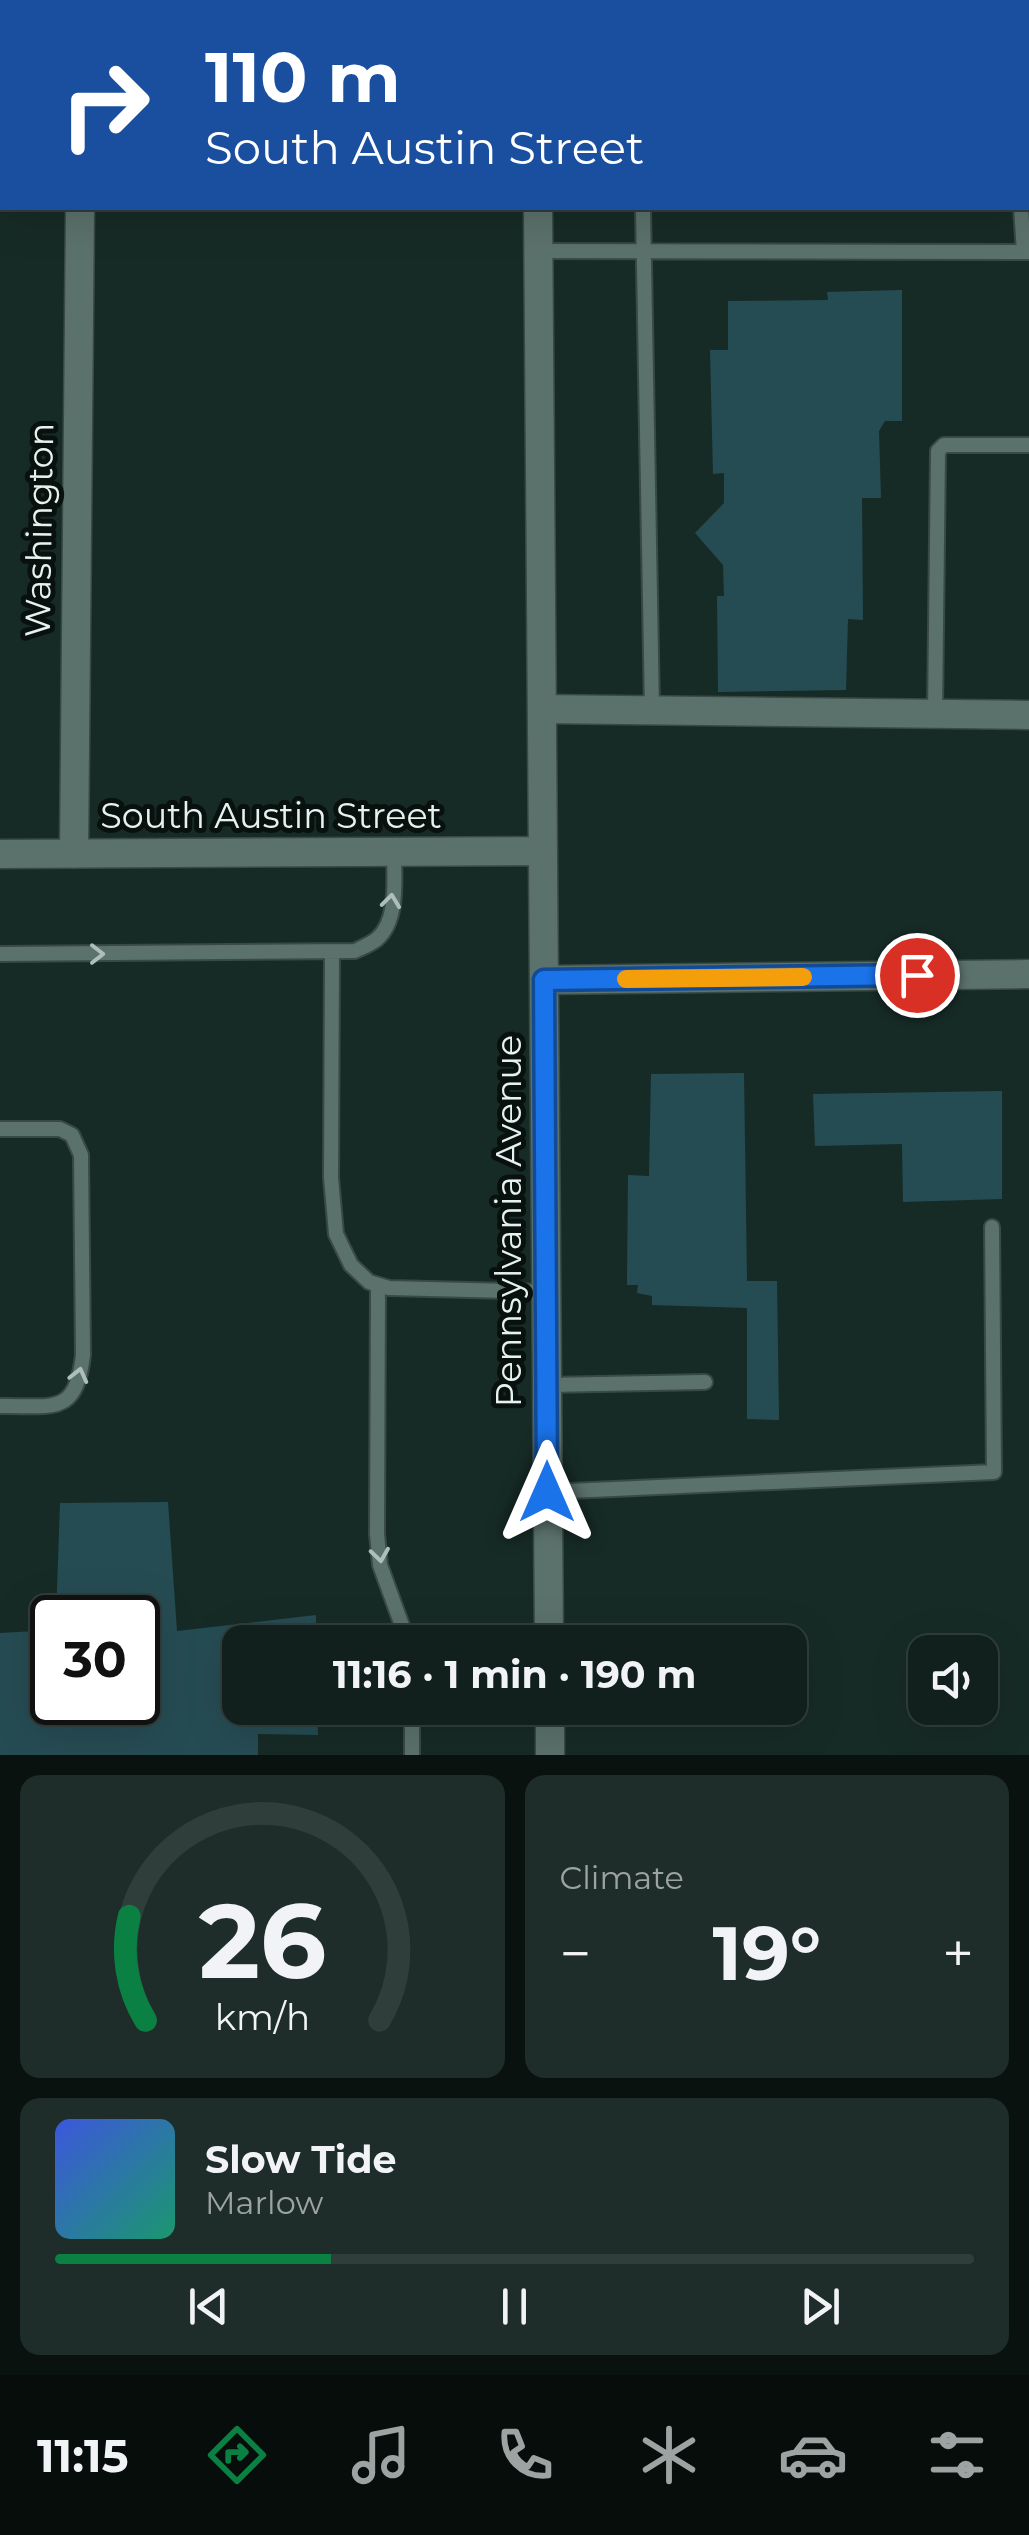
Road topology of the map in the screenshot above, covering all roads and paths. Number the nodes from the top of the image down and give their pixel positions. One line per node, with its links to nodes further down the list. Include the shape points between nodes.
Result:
1 (80, 210): 16 (street, Washington)
2 (538, 210): 6 (street)
3 (643, 210): 5 (lane)
4 (1021, 210): 7 (lane)
5 (642, 251): 6 (lane); 7 (lane); 10 (lane)
6 (538, 252): 9 (street)
7 (1027, 252)
8 (1029, 444): 11 (lane, via 944,444 938,452)
9 (542, 709): 10 (street); 13 (street)
10 (652, 711): 11 (street)
11 (935, 714): 12 (street)
12 (1029, 715)
13 (543, 851): 14 (street, South Austin Street); 20 (street, Pennsylvania Avenue)
14 (394, 852): 16 (street, South Austin Street); 17 (lane, one-way to 14, via 354,951 378,939 394,896)
15 (0, 854): 16 (street, South Austin Street)
16 (74, 854)
17 (332, 952): 18 (lane, one-way to 17); 23 (lane, via 336,1234 351,1265)
18 (0, 954)
19 (1029, 974): 20 (street)
20 (544, 980): 24 (street, Pennsylvania Avenue)
21 (0, 1129): 27 (lane, one-way to 21, via 56,1405 70,1398 80,1384 84,1355 81,1155 72,1135 60,1129)
22 (992, 1227): 28 (lane, via 994,1472)
23 (378, 1285): 24 (lane); 29 (lane, one-way to 29, via 380,1564)
24 (546, 1292): 26 (street, Pennsylvania Avenue)
25 (705, 1382): 26 (lane)
26 (546, 1385): 28 (street, Pennsylvania Avenue)
27 (0, 1406)
28 (547, 1492): 30 (street, Pennsylvania Avenue)
29 (402, 1625)
30 (549, 1625)
31 (412, 1725): 33 (lane)
32 (550, 1725): 34 (street)
33 (412, 1755)
34 (550, 1755)

